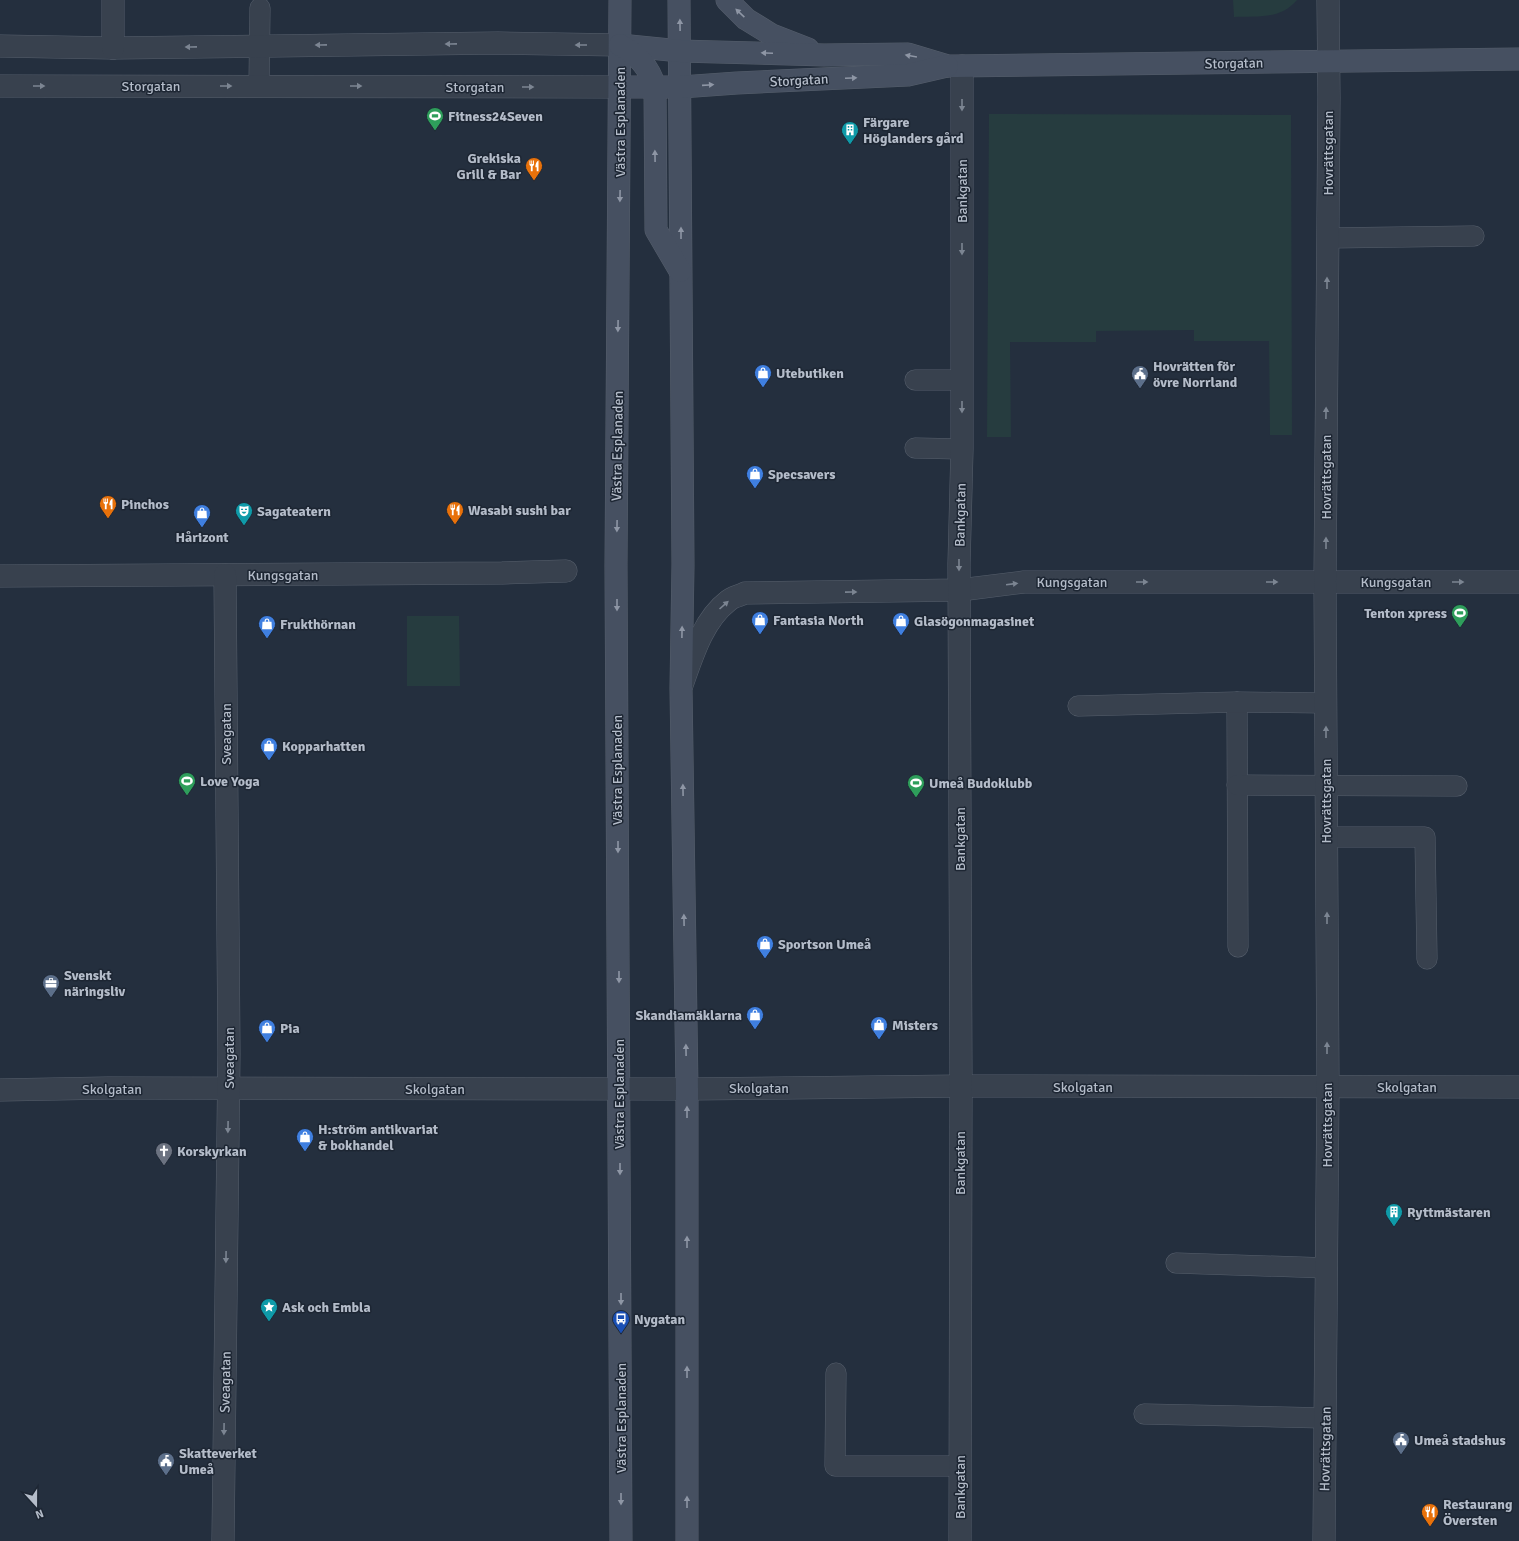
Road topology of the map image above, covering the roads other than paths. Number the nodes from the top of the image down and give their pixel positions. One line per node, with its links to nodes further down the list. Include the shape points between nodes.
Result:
1 (113, 0): 10 (street)
2 (620, 0): 7 (main road, Västra Esplanaden)
3 (679, 0): 11 (main road, one-way to 3)
4 (727, 0): 12 (main road, Storgatan, one-way to 4, via 772,35 746,19)
5 (1328, 0): 14 (street, Hovrättsgatan)
6 (260, 8): 9 (lane)
7 (620, 45): 9 (street, Storgatan, one-way to 9, via 498,43); 11 (main road, Storgatan); 18 (main road, Västra Esplanaden); 19 (main road, via 634,53 645,66)
8 (0, 46): 10 (street, Storgatan)
9 (260, 46): 10 (street, Storgatan, one-way to 10); 17 (lane)
10 (113, 48)
11 (680, 51): 12 (main road, Storgatan, one-way to 11); 20 (main road)
12 (824, 56): 15 (main road, Storgatan, one-way to 12, via 908,54)
13 (1519, 59): 14 (main road, Storgatan)
14 (1328, 61): 15 (main road, Storgatan); 22 (street, Hovrättsgatan)
15 (955, 66): 20 (main road, Storgatan, one-way to 15, via 908,75); 25 (street, Bankgatan, one-way to 25)
16 (0, 86): 17 (street, Storgatan, one-way to 17)
17 (259, 86): 18 (street, Storgatan, one-way to 18)
18 (620, 87): 19 (main road, Storgatan); 48 (main road, Västra Esplanaden, one-way to 48, via 616,566)
19 (655, 87): 20 (main road, Storgatan); 23 (main road, one-way to 19, via 656,230)
20 (681, 87): 23 (main road, one-way to 20)
21 (1474, 236): 22 (lane)
22 (1328, 238): 31 (street, Hovrättsgatan, one-way to 22)
23 (680, 272): 34 (main road, one-way to 23, via 683,565)
24 (915, 380): 25 (lane)
25 (962, 380): 27 (street, Bankgatan, one-way to 27)
26 (915, 448): 27 (lane)
27 (962, 449): 33 (street, Bankgatan, one-way to 33)
28 (566, 571): 29 (street, Kungsgatan)
29 (225, 575): 30 (street, Kungsgatan); 47 (street, Sveagatan)
30 (0, 576)
31 (1325, 582): 32 (street, Kungsgatan, one-way to 32); 33 (street, Kungsgatan, one-way to 31, via 1024,582); 36 (street, Hovrättsgatan)
32 (1519, 582)
33 (960, 590): 34 (street, Kungsgatan, one-way to 33, via 697,644 715,613 728,600 745,593); 44 (street, Bankgatan)
34 (681, 688): 49 (main road, one-way to 34)
35 (1237, 702): 36 (lane); 37 (lane); 38 (lane)
36 (1326, 703): 39 (street, Hovrättsgatan, one-way to 36)
37 (1078, 706)
38 (1237, 785): 39 (lane); 42 (lane)
39 (1326, 786): 40 (lane); 41 (street, Hovrättsgatan)
40 (1457, 786)
41 (1326, 837): 43 (lane, via 1425,837); 45 (street, Hovrättsgatan, one-way to 41)
42 (1238, 947)
43 (1427, 959)
44 (961, 1086): 45 (street, Skolgatan); 49 (street, Skolgatan); 56 (street, Bankgatan)
45 (1328, 1087): 46 (street, Skolgatan); 52 (street, Hovrättsgatan)
46 (1519, 1087)
47 (229, 1088): 48 (street, Skolgatan); 50 (street, Skolgatan); 57 (street, Sveagatan, one-way to 57)
48 (619, 1088): 49 (street, Skolgatan); 58 (main road, Västra Esplanaden, one-way to 58)
49 (686, 1089): 59 (main road, one-way to 49)
50 (0, 1090)
51 (1176, 1264): 52 (lane)
52 (1326, 1268): 55 (street, Hovrättsgatan)
53 (836, 1373): 56 (lane, via 835,1466)
54 (1144, 1414): 55 (lane)
55 (1325, 1418): 61 (street, Hovrättsgatan)
56 (960, 1466): 60 (street, Bankgatan)
57 (223, 1541)
58 (621, 1541)
59 (687, 1541)
60 (960, 1541)
61 (1324, 1541)

